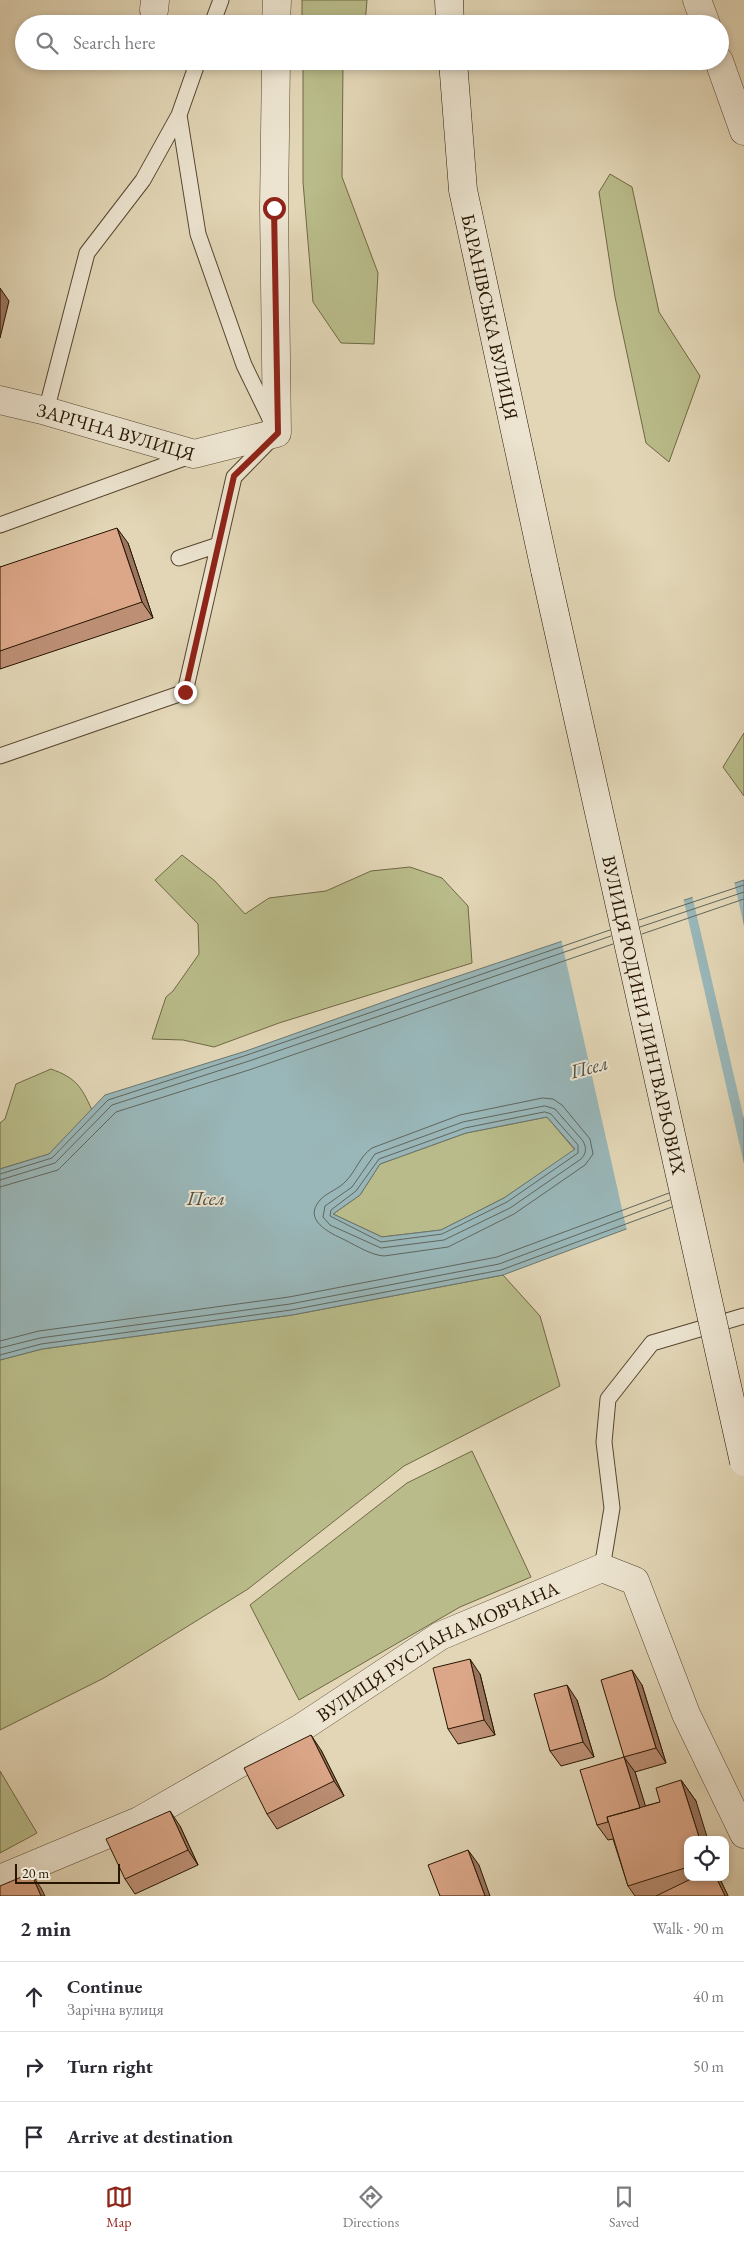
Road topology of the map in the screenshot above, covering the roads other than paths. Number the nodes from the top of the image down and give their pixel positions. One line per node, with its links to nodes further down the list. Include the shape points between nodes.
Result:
1 (221, 0): 5 (lane)
2 (277, 0): 6 (street)
3 (449, 0): 7 (street)
4 (697, 0): 8 (street)
5 (215, 15)
6 (276, 15)
7 (450, 15)
8 (703, 15)
9 (195, 70): 13 (lane)
10 (276, 70): 17 (street, via 274,208)
11 (454, 70): 22 (street, БАРАНІВСЬКА ВУЛИЦЯ, via 463,190)
12 (722, 70): 14 (street)
13 (179, 114): 16 (lane, via 143,180 88,253); 17 (lane, via 198,234 244,365)
14 (744, 132)
15 (0, 400): 16 (street, ЗАРІЧНА ВУЛИЦЯ)
16 (46, 410): 18 (street, ЗАРІЧНА ВУЛИЦЯ)
17 (278, 433): 18 (street, ЗАРІЧНА ВУЛИЦЯ); 20 (lane, via 234,476)
18 (194, 454): 19 (lane)
19 (0, 525)
20 (218, 545): 21 (lane); 23 (lane, via 185,692)
21 (179, 558)
22 (545, 570): 25 (street, ВУЛИЦЯ РОДИНИ ЛИНТВАРЬОВИХ, bridge)
23 (0, 756)
24 (744, 1316): 26 (lane, via 652,1343 608,1398 604,1442 612,1508)
25 (744, 1462)
26 (602, 1568): 27 (street, via 635,1581 686,1714); 28 (street, ВУЛИЦЯ РУСЛАНА МОВЧАНА, via 440,1636 301,1728 139,1821)
27 (744, 1834)
28 (0, 1879)

